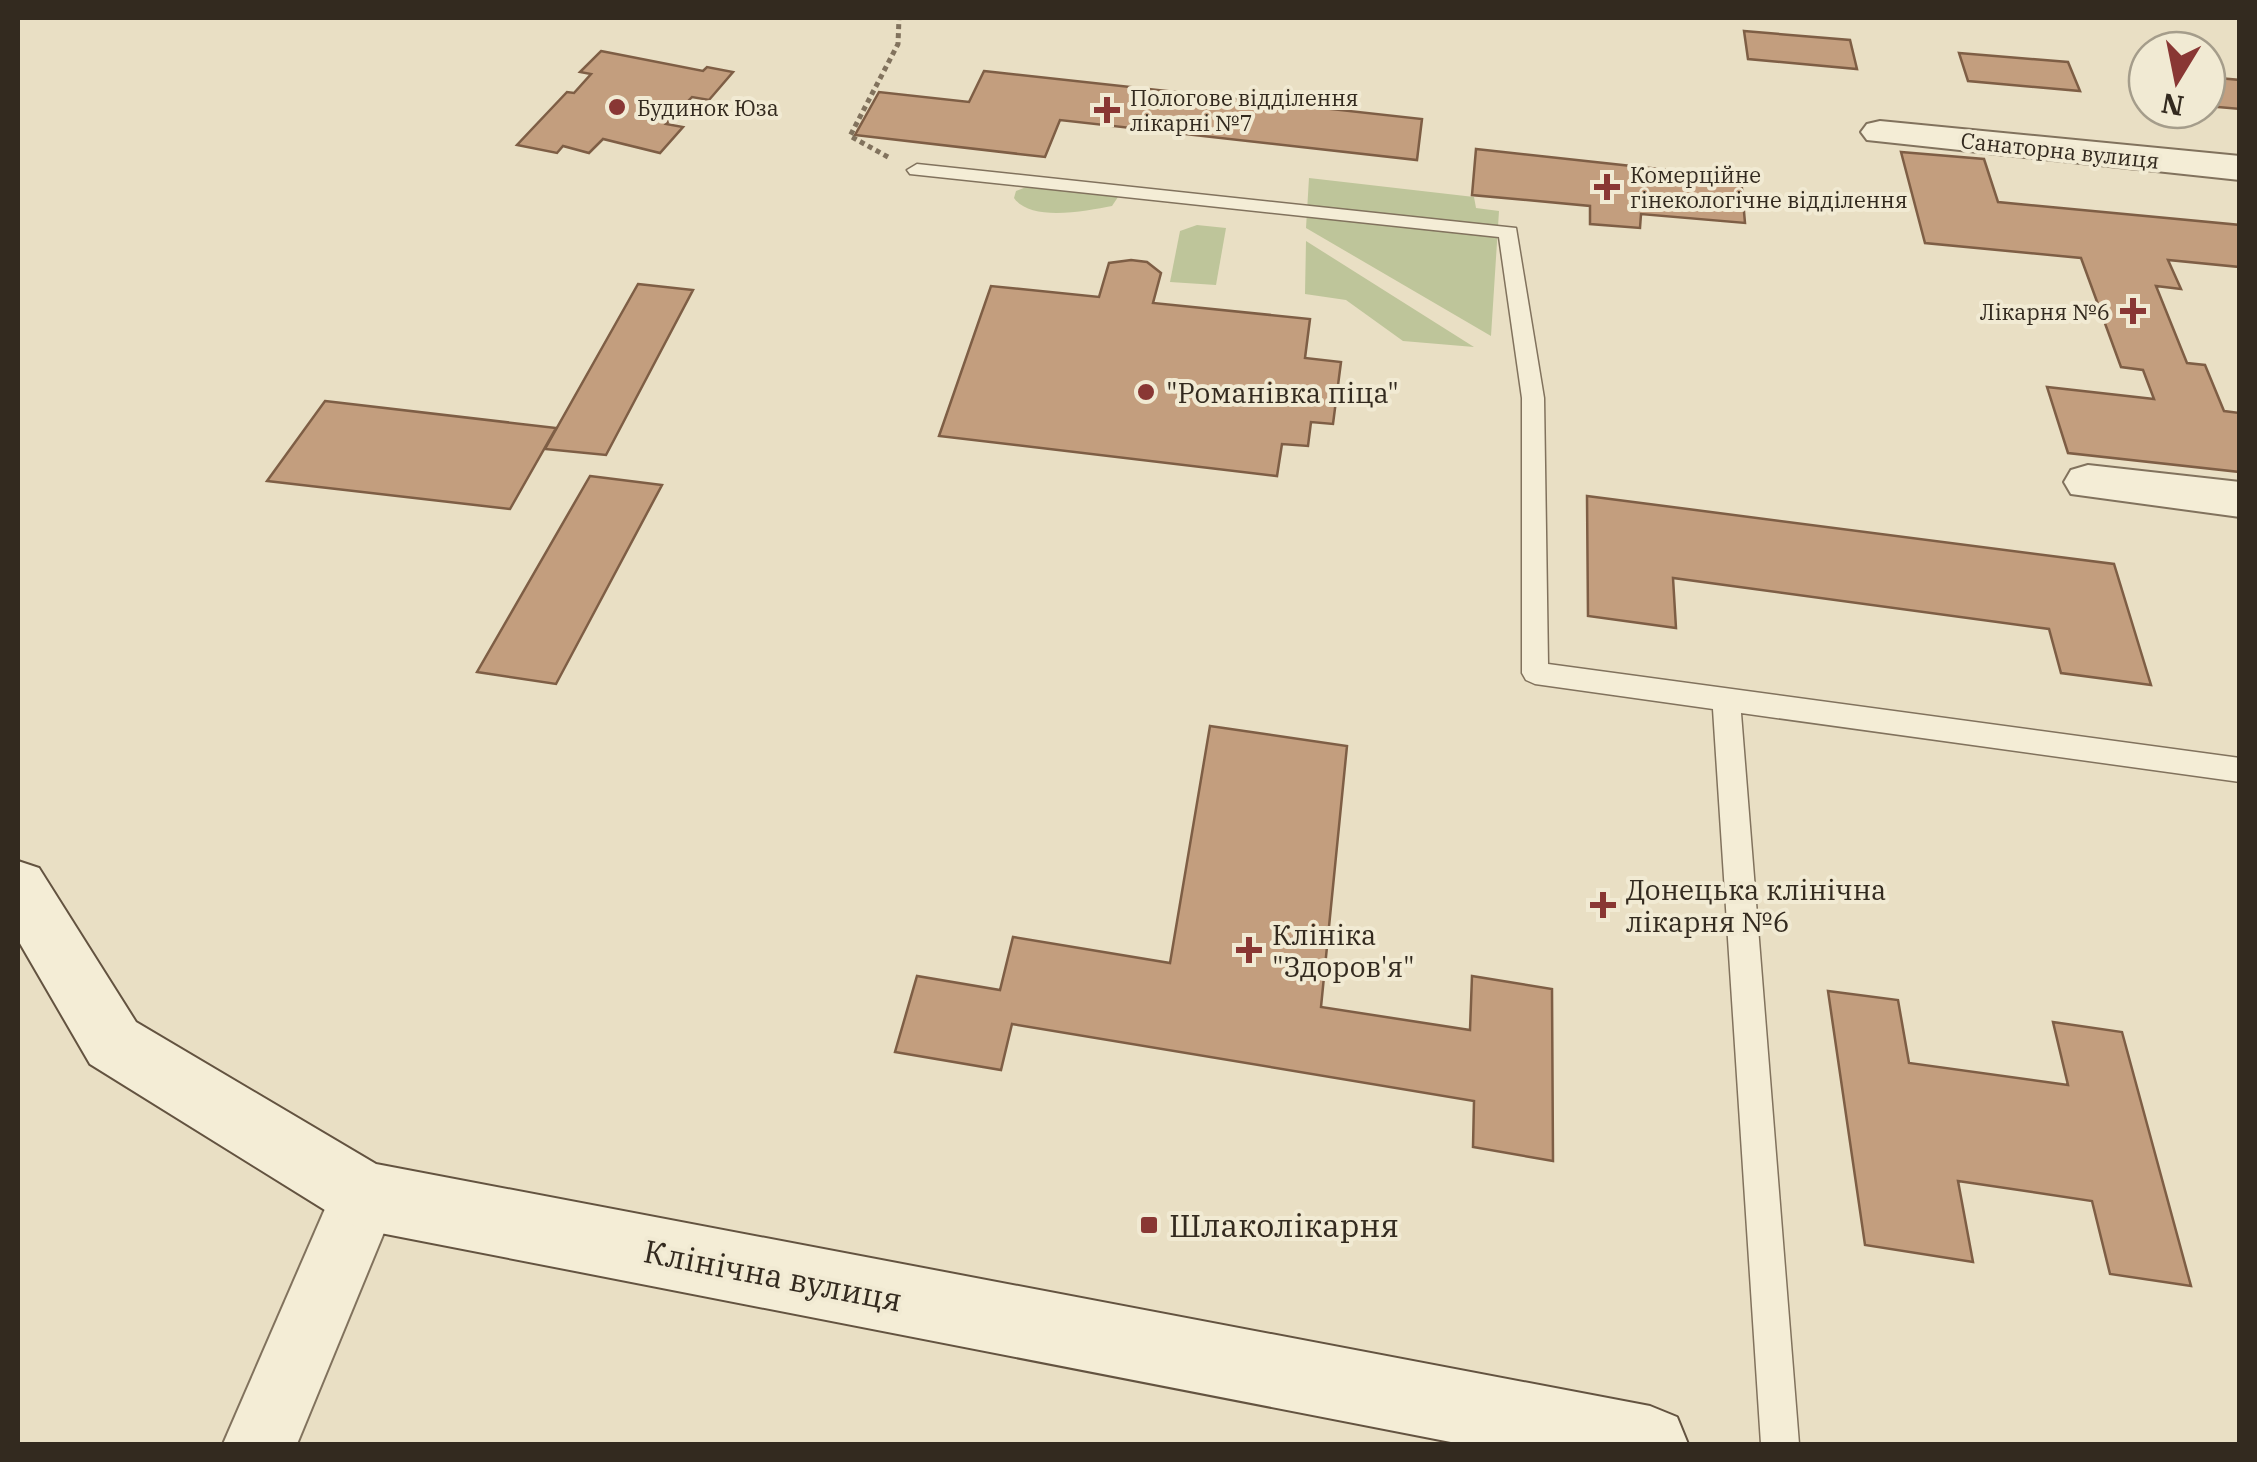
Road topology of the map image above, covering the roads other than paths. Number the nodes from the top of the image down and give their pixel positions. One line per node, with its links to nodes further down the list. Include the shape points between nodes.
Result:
1 (1880, 132): 2 (main road, Санаторна вулиця)
2 (2240, 168)
3 (917, 170): 6 (lane, via 1509,232 1533,398 1535,674)
4 (2088, 482): 5 (main road)
5 (2240, 500)
6 (1726, 700): 7 (lane); 12 (lane)
7 (2240, 770)
8 (18, 886): 9 (main road, Клінічна вулиця, via 114,1043)
9 (365, 1196): 10 (main road); 11 (main road, Клінічна вулиця)
10 (260, 1444)
11 (1650, 1444)
12 (1780, 1444)

